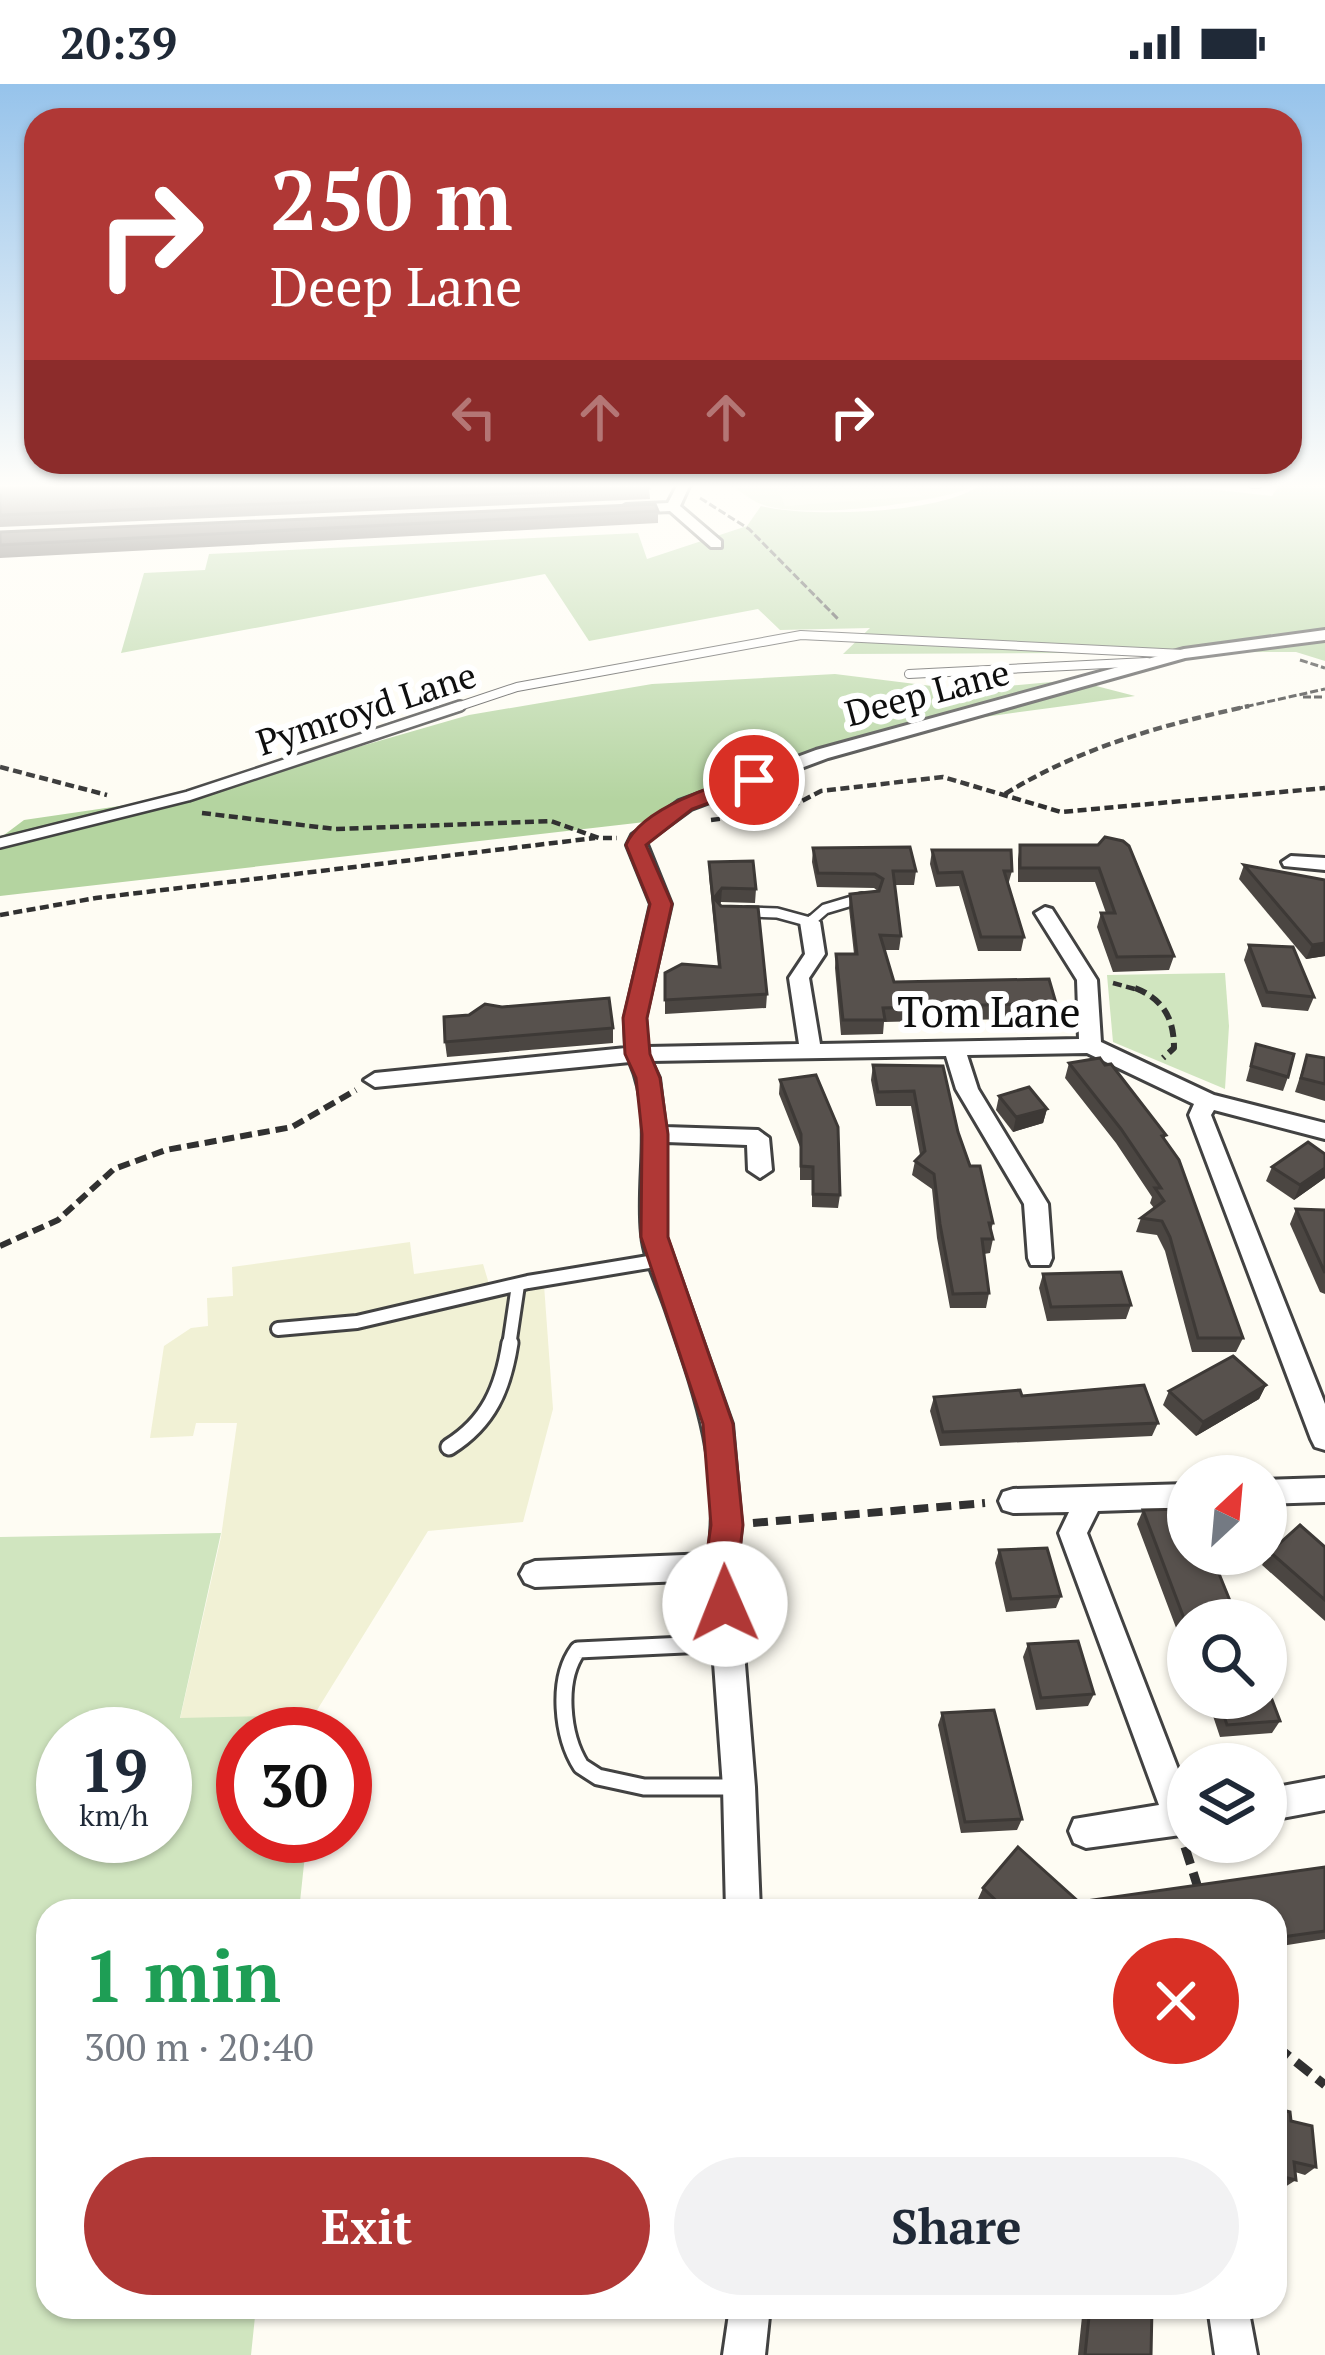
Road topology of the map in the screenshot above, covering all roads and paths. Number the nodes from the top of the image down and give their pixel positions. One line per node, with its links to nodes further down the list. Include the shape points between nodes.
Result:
1 (809, 590): 3 (path)
2 (1325, 634): 4 (street, Deep Lane)
3 (853, 635): 4 (lane, Pymroyd Lane); 10 (lane, Pymroyd Lane, via 730,645 518,687)
4 (1175, 658): 5 (lane); 11 (street, Deep Lane, via 822,754 685,805)
5 (909, 674)
6 (1325, 693): 9 (path, via 1137,730)
7 (0, 767): 10 (path)
8 (1325, 788): 9 (path, via 1060,812)
9 (1005, 794): 11 (path, via 943,777 821,791 783,811)
10 (148, 806): 12 (path, via 335,829 550,821); 13 (lane, Pymroyd Lane)
11 (641, 837): 12 (path); 25 (street, via 661,904 635,1018)
12 (598, 838): 19 (path)
13 (0, 843)
14 (1291, 862): 15 (street)
15 (1325, 864)
16 (873, 897): 20 (lane, via 847,899)
17 (740, 911): 20 (lane)
18 (1045, 913): 21 (street)
19 (0, 915)
20 (810, 922): 24 (street, via 815,954 799,978)
21 (1087, 980): 22 (street); 26 (path, via 1126,984 1169,1010 1174,1048)
22 (1090, 1046): 23 (street, Tom Lane); 26 (street, Tom Lane)
23 (954, 1048): 24 (street, Tom Lane); 33 (street, via 968,1089 1036,1204)
24 (811, 1051): 25 (street, Tom Lane)
25 (638, 1054): 27 (street, Tom Lane); 30 (street)
26 (1147, 1072): 28 (street, Tom Lane)
27 (375, 1080): 32 (path, via 292,1127 166,1150 114,1169 58,1220)
28 (1207, 1101): 29 (street, Tom Lane); 37 (street, via 1200,1115)
29 (1325, 1131)
30 (655, 1134): 31 (street, via 758,1138); 34 (street, via 654,1237)
31 (760, 1170)
32 (0, 1246)
33 (1040, 1258)
34 (662, 1260): 35 (lane); 45 (street, via 718,1424)
35 (518, 1285): 36 (lane, via 357,1322); 39 (lane, via 490,1417)
36 (278, 1329)
37 (1316, 1388): 38 (street)
38 (1325, 1439)
39 (448, 1447)
40 (1325, 1490): 41 (street)
41 (1287, 1491)
42 (1167, 1497): 43 (street)
43 (1089, 1500): 44 (street); 49 (street, via 1073,1533)
44 (1013, 1501): 45 (path)
45 (727, 1525): 46 (street)
46 (722, 1566): 47 (street); 48 (street)
47 (535, 1574)
48 (728, 1643): 50 (street); 50 (lane, via 578,1650 565,1682 570,1749 580,1766 618,1785)
49 (1167, 1773)
50 (739, 1787): 56 (street)
51 (1325, 1794): 52 (street)
52 (1287, 1800)
53 (1167, 1821): 54 (street)
54 (1086, 1831)
55 (1188, 1863): 57 (path)
56 (743, 1899)
57 (1202, 1899)
58 (1287, 2054): 59 (path)
59 (1325, 2085)
60 (748, 2319): 62 (street)
61 (1230, 2319): 63 (street)
62 (744, 2355)
63 (1236, 2355)

